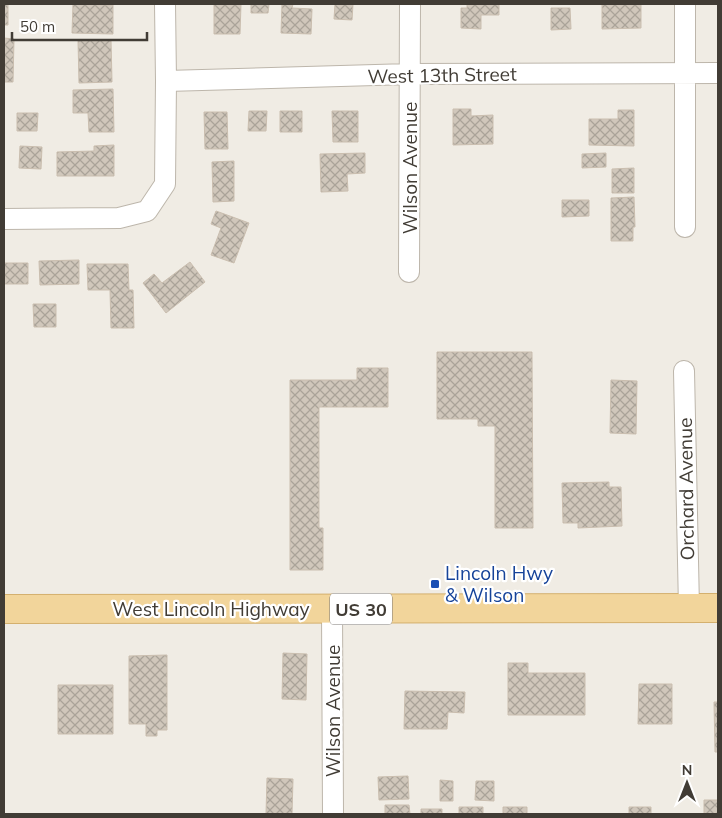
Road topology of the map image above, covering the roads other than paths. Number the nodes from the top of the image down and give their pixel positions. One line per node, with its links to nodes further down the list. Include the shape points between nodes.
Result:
1 (165, 4): 7 (street)
2 (410, 4): 4 (street, Wilson Avenue)
3 (685, 4): 5 (street)
4 (410, 74): 5 (street, West 13th Street); 7 (street, West 13th Street); 10 (street, Wilson Avenue)
5 (686, 74): 6 (street, West 13th Street); 9 (street)
6 (718, 74)
7 (166, 81): 8 (street, via 165,184 147,211 119,218)
8 (4, 219)
9 (686, 227)
10 (409, 272)
11 (684, 371): 12 (street, Orchard Avenue)
12 (689, 608): 13 (main road, West Lincoln Highway / US 30); 14 (main road, West Lincoln Highway / US 30)
13 (718, 608)
14 (332, 609): 15 (main road, West Lincoln Highway / US 30); 16 (street, Wilson Avenue)
15 (4, 610)
16 (333, 814)

